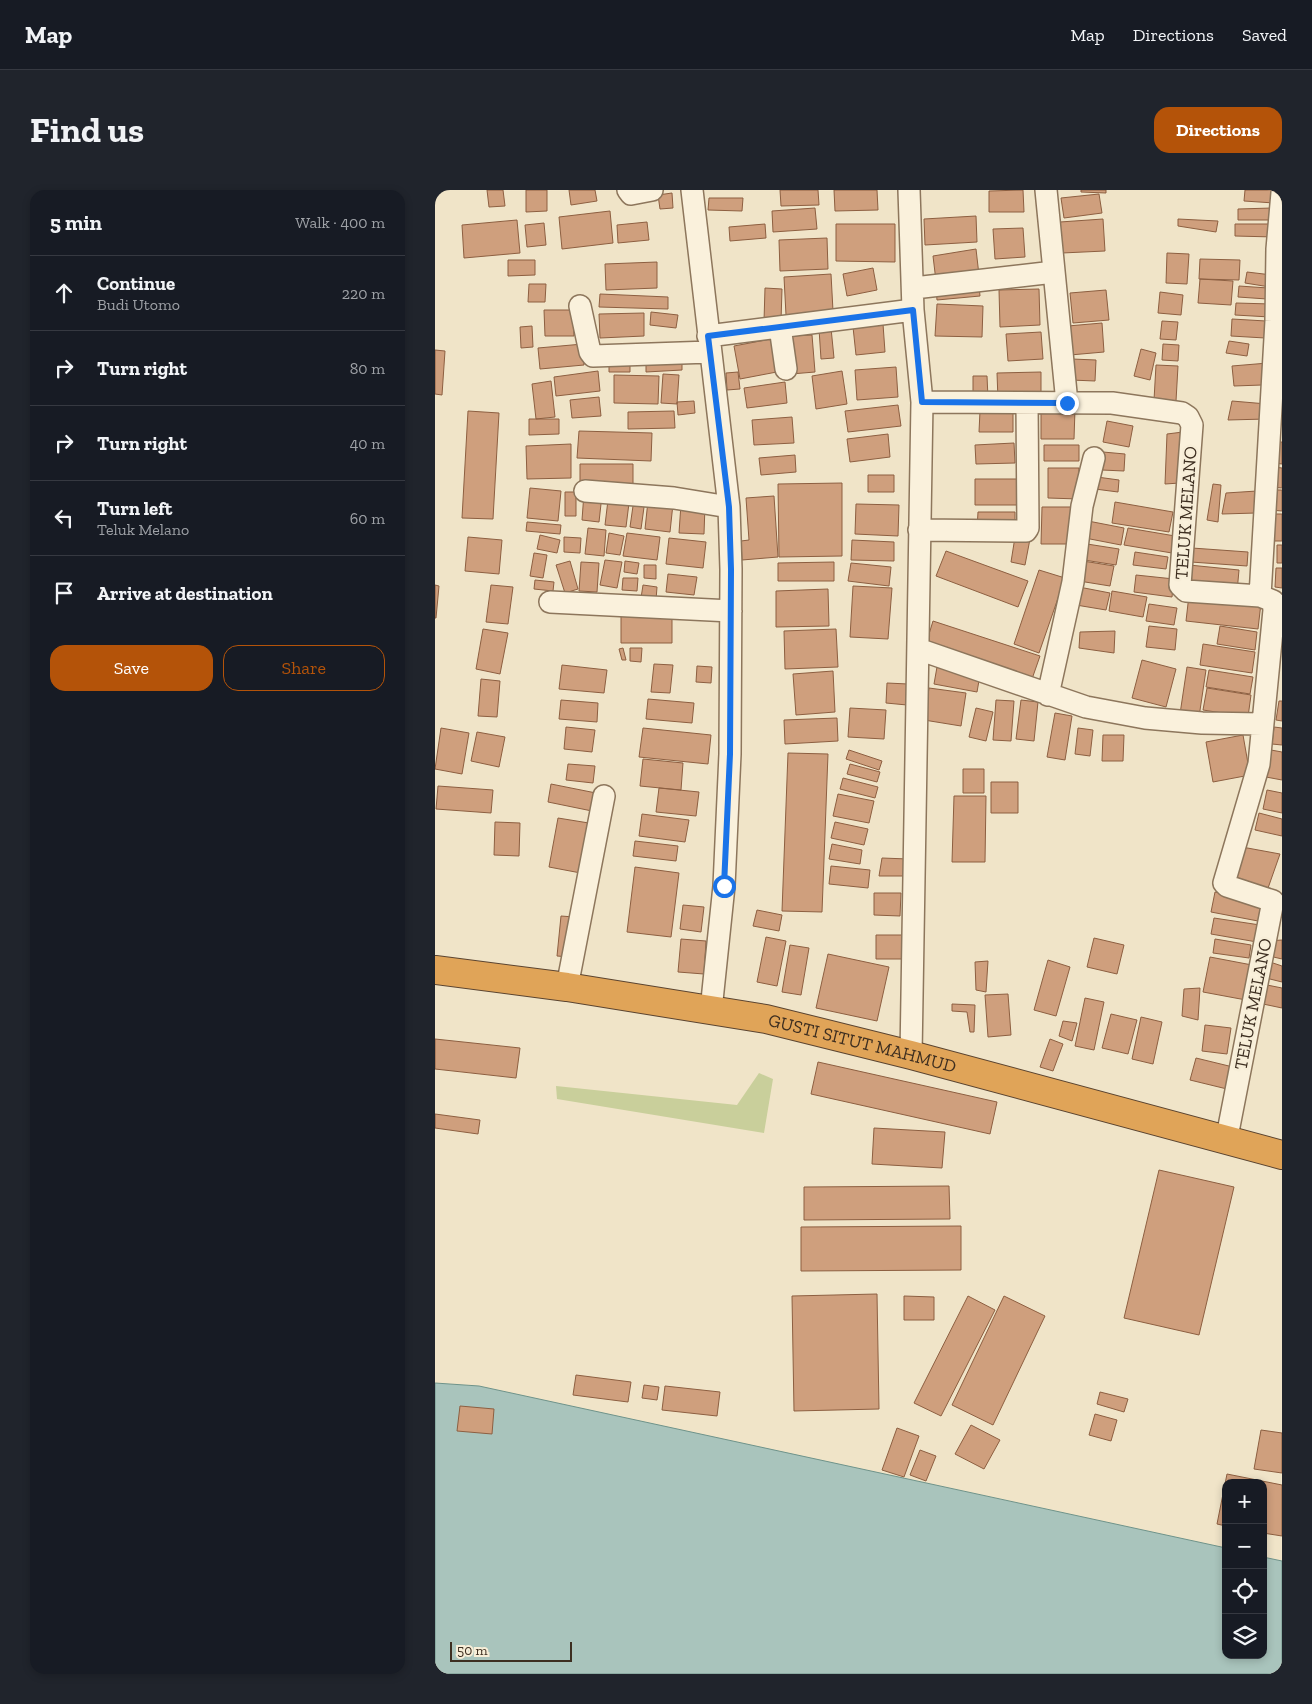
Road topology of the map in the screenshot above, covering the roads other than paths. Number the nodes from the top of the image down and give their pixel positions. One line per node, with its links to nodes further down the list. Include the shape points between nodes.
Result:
1 (628, 190): 2 (street, via 637,194)
2 (652, 190)
3 (692, 190): 12 (street)
4 (909, 190): 8 (street)
5 (1046, 190): 7 (street)
6 (1282, 192): 21 (street)
7 (1054, 272): 8 (street); 16 (street)
8 (914, 288): 10 (street)
9 (580, 306): 12 (street, via 589,352 593,356)
10 (913, 310): 11 (street); 14 (street)
11 (780, 327): 12 (street); 13 (street)
12 (709, 344): 19 (street)
13 (786, 369)
14 (922, 402): 15 (street, TELUK MELANO); 20 (street)
15 (1027, 403): 16 (street, TELUK MELANO); 20 (street, via 1026,531)
16 (1067, 403): 21 (street, TELUK MELANO, via 1112,403 1182,413 1188,417 1192,425 1180,585 1186,591)
17 (1094, 458): 25 (street, via 1082,506 1073,582)
18 (585, 491): 19 (street, via 674,498)
19 (729, 507): 23 (street)
20 (919, 530): 24 (street)
21 (1260, 596): 26 (street, TELUK MELANO, via 1273,601 1275,610)
22 (550, 602): 23 (street)
23 (731, 611): 31 (street, via 725,877)
24 (918, 649): 25 (street); 32 (street)
25 (1048, 695): 26 (street, via 1086,707 1145,718)
26 (1262, 724): 28 (street, TELUK MELANO, via 1259,764 1225,883)
27 (604, 796): 30 (street)
28 (1277, 902): 33 (street, TELUK MELANO)
29 (435, 970): 30 (highway, GUSTI SITUT MAHMUD)
30 (567, 987): 31 (highway, GUSTI SITUT MAHMUD)
31 (711, 1010): 32 (highway, GUSTI SITUT MAHMUD, via 766,1019)
32 (911, 1055): 33 (highway, GUSTI SITUT MAHMUD)
33 (1226, 1142): 34 (highway, GUSTI SITUT MAHMUD)
34 (1282, 1155)

